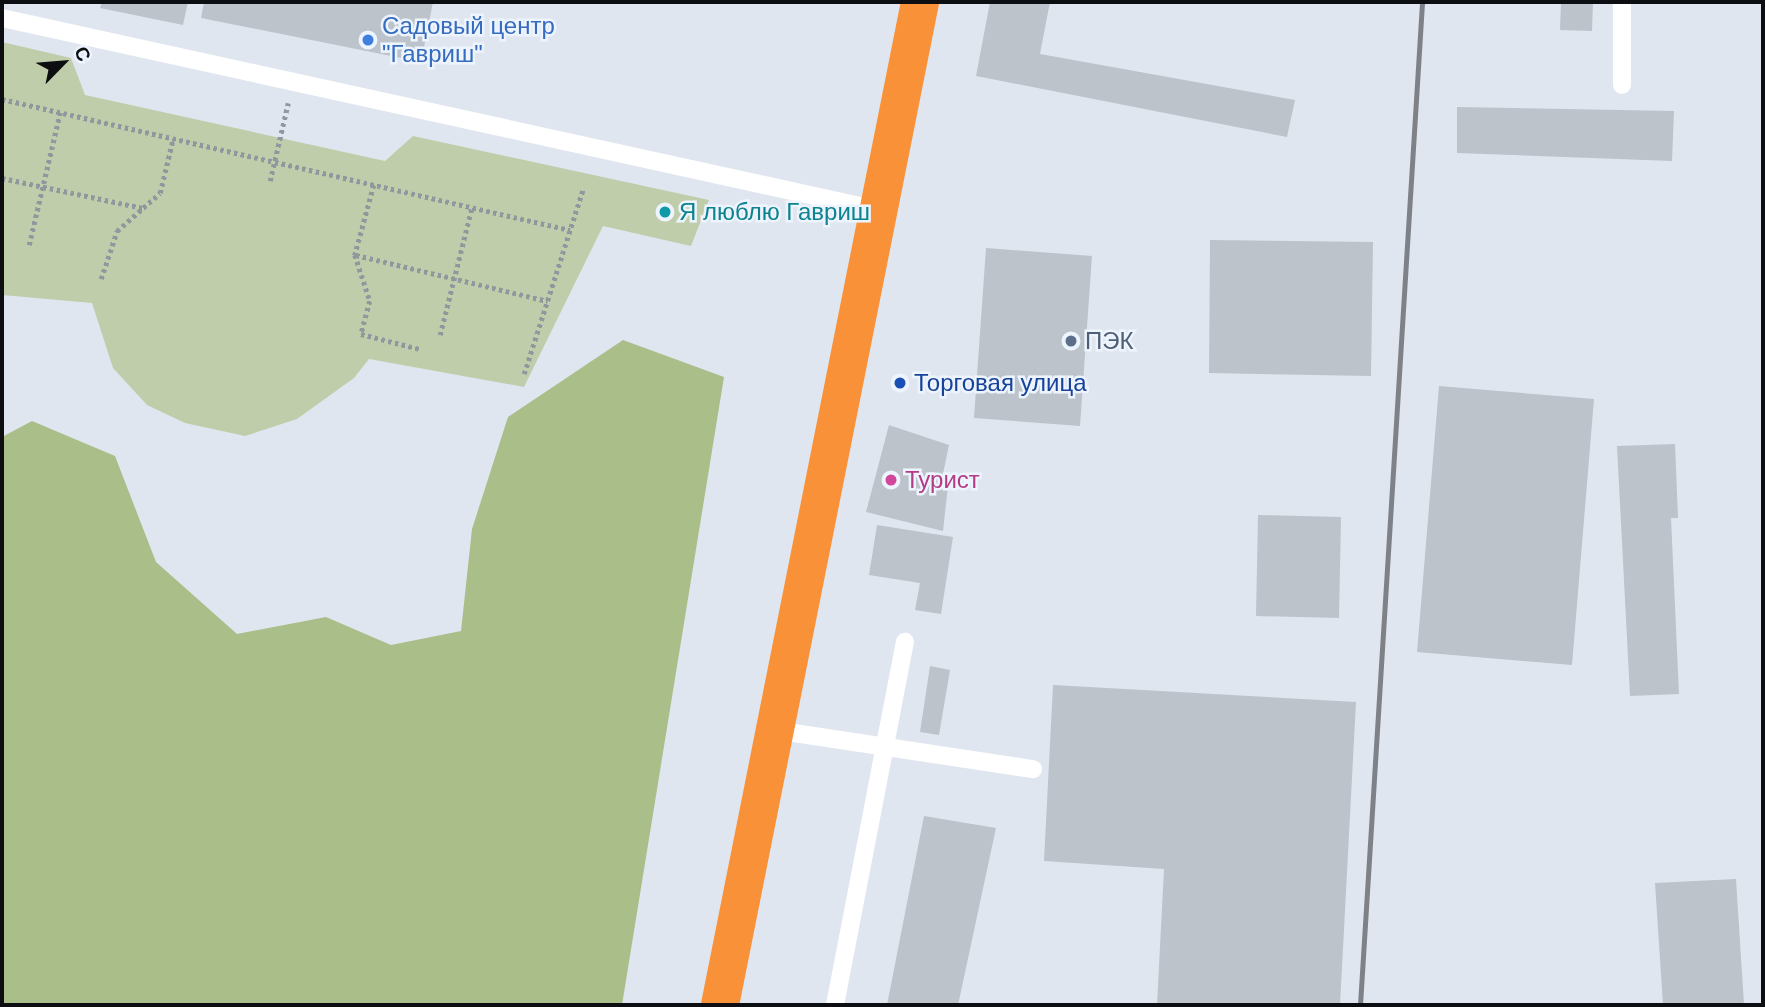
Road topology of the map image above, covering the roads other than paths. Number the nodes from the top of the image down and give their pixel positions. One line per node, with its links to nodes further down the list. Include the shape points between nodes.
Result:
1 (920, 2): 5 (highway)
2 (1622, 2): 4 (lane)
3 (2, 18): 5 (lane)
4 (1622, 85)
5 (878, 210): 7 (highway)
6 (905, 642): 8 (lane)
7 (774, 730): 8 (lane); 10 (highway)
8 (884, 747): 9 (lane); 11 (lane)
9 (1033, 769)
10 (720, 1005)
11 (835, 1005)

